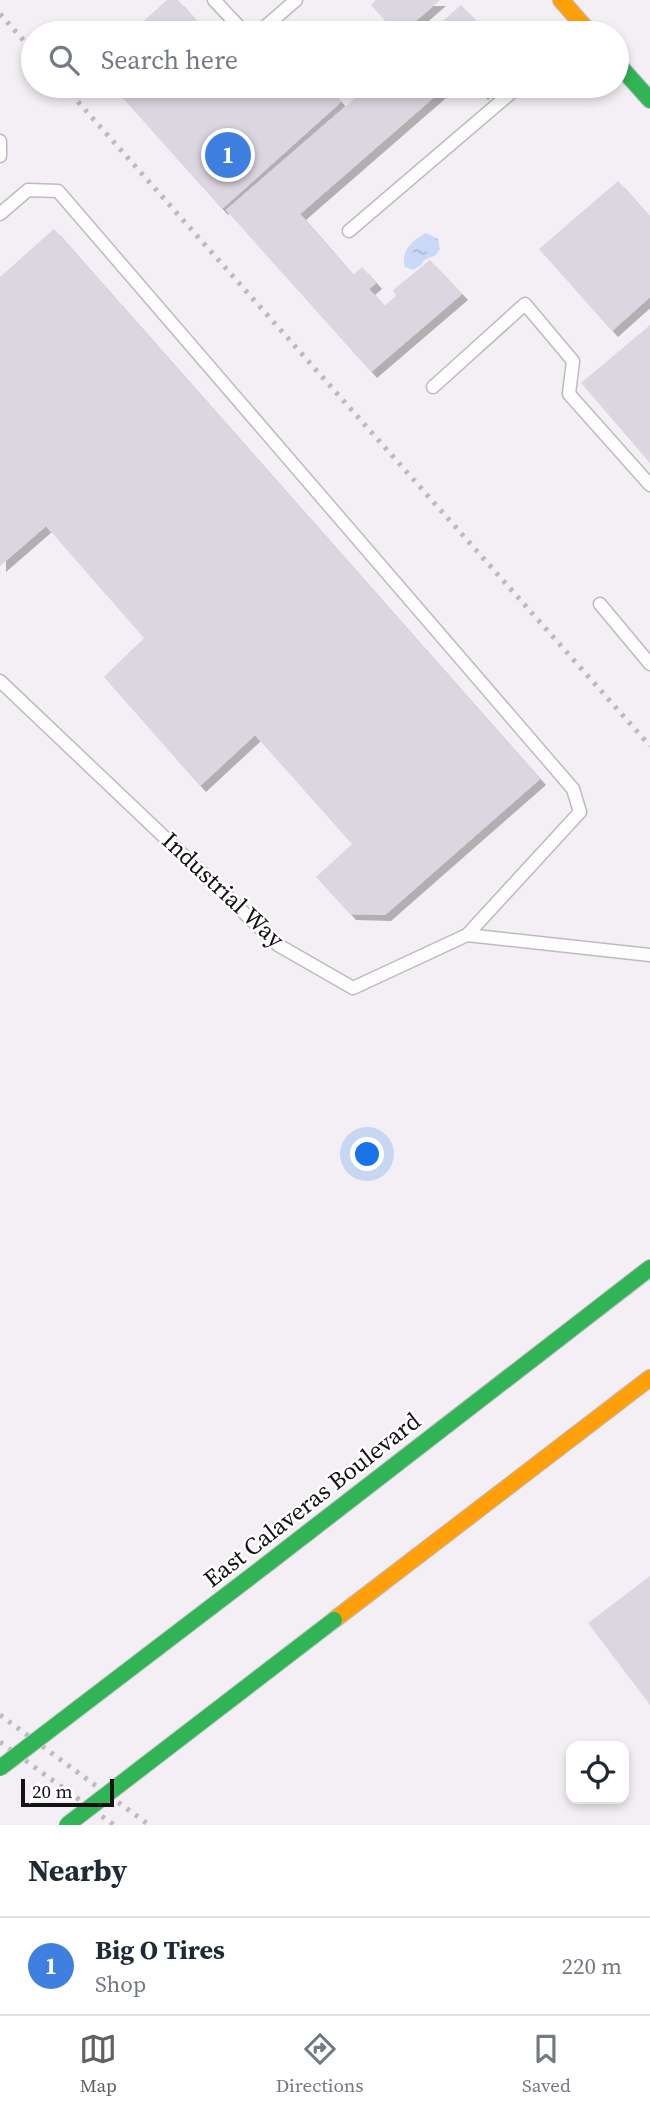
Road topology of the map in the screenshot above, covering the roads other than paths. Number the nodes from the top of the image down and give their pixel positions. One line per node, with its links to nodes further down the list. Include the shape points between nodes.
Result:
1 (214, 0): 4 (lane)
2 (296, 0): 5 (lane)
3 (561, 0): 6 (main road)
4 (234, 21)
5 (272, 21)
6 (577, 21)
7 (629, 76): 9 (main road)
8 (505, 98): 13 (lane)
9 (650, 100)
10 (0, 141): 11 (lane)
11 (0, 156)
12 (0, 214): 19 (lane, via 28,190 58,191 573,789 580,812)
13 (349, 231)
14 (433, 387): 15 (lane, via 525,304 573,361 569,394)
15 (650, 485)
16 (600, 604): 17 (lane)
17 (650, 664)
18 (0, 681): 19 (lane, Industrial Way, via 278,945 352,988)
19 (467, 935): 20 (lane)
20 (650, 955)
21 (650, 1268): 23 (main road, East Calaveras Boulevard, bridge)
22 (650, 1378): 24 (main road, bridge)
23 (0, 1768)
24 (67, 1825)

